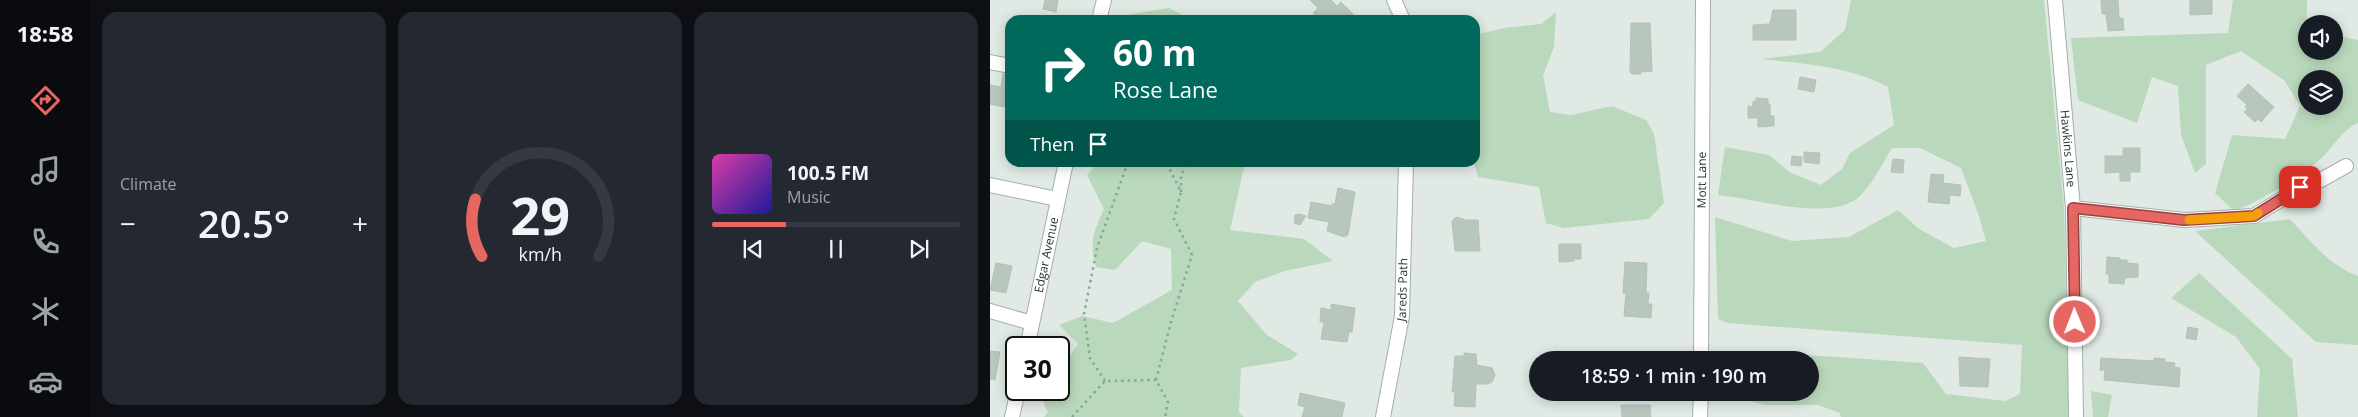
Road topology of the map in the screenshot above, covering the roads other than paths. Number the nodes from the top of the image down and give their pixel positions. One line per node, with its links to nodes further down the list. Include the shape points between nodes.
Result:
1 (1104, 0): 5 (street)
2 (1394, 0): 6 (street)
3 (1703, 0): 18 (street, Mott Lane)
4 (2055, 0): 14 (street, Hawkins Lane)
5 (1100, 15)
6 (1401, 15)
7 (990, 62): 8 (street)
8 (1005, 65)
9 (2346, 166): 14 (street, via 2300,187 2254,216 2184,220)
10 (1065, 167): 13 (street, Edgar Avenue)
11 (1406, 167): 22 (street, Jareds Path, via 1402,316)
12 (990, 185): 13 (street)
13 (1057, 199): 16 (street, Edgar Avenue)
14 (2073, 208): 24 (street, Hawkins Lane)
15 (990, 311): 16 (street)
16 (1032, 323): 17 (street, Edgar Avenue)
17 (1029, 336)
18 (1701, 351)
19 (1016, 401): 21 (street)
20 (1700, 401): 23 (street)
21 (1012, 417)
22 (1383, 417)
23 (1700, 417)
24 (2076, 417)

